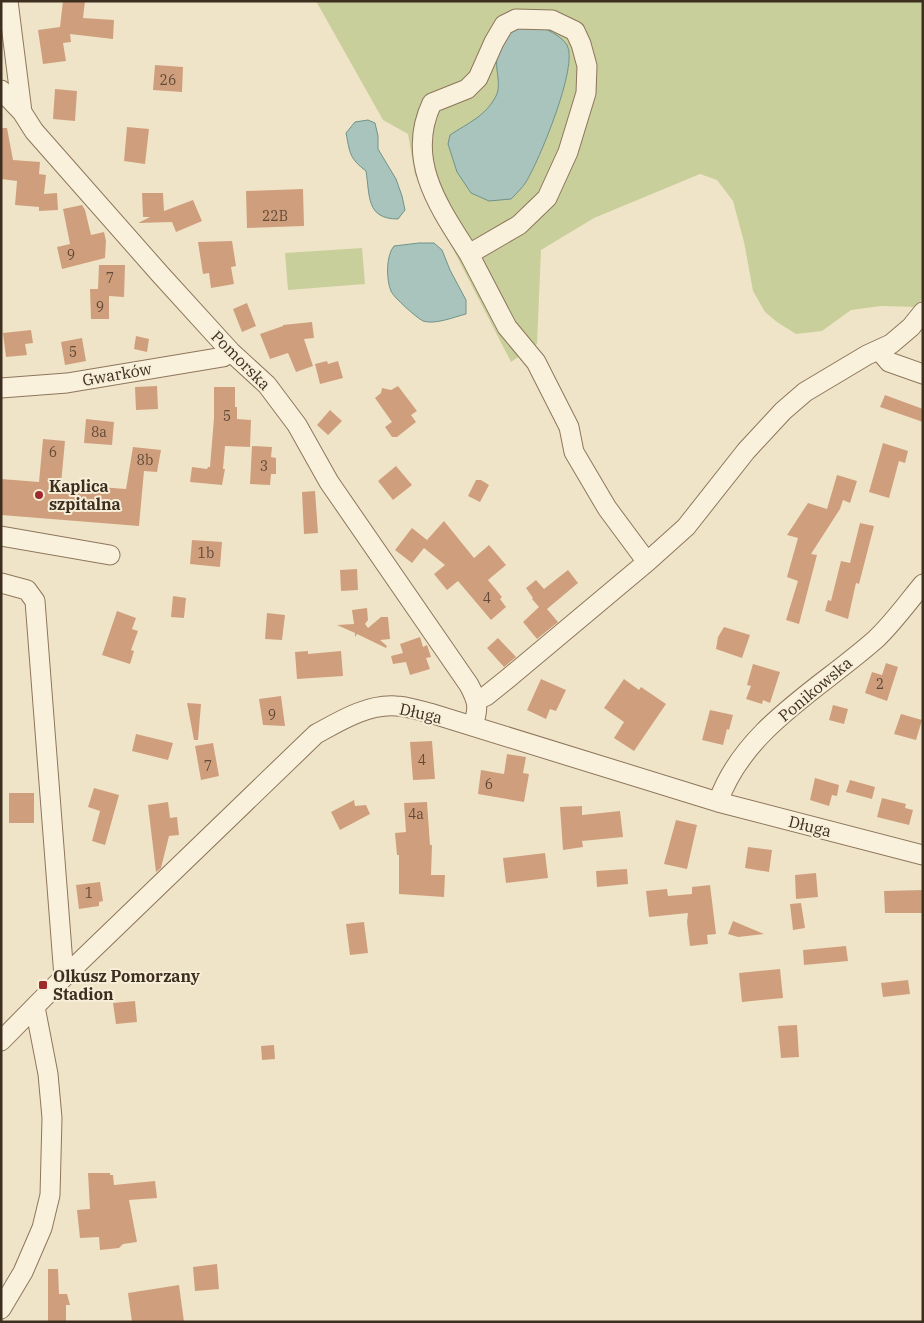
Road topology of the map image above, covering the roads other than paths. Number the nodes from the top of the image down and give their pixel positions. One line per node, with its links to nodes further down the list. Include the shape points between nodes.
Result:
1 (8, 1): 3 (street, Pomorska)
2 (1, 90): 3 (street)
3 (22, 112): 7 (street, Pomorska, via 79,184)
4 (469, 254): 4 (street, via 519,225 547,198 568,152 586,92 588,66 575,31 552,20 516,19 504,25 478,78 467,89 432,103 425,118 421,140 425,174 445,217); 12 (street, via 507,327 536,362 570,427 574,452 607,508)
5 (923, 312): 6 (street, via 912,327)
6 (879, 350): 8 (street, via 889,362); 12 (street, via 805,392 783,411 746,451 686,527)
7 (231, 352): 9 (street, Gwarków, via 223,357 67,383); 15 (street, Pomorska, via 267,385 297,424 329,482)
8 (923, 374)
9 (1, 388)
10 (1, 536): 11 (street)
11 (110, 555)
12 (647, 562): 15 (street, via 506,680)
13 (1, 583): 19 (street, via 27,590 35,601)
14 (923, 584): 17 (street, Ponikowska, via 877,638 786,712 748,749 724,786)
15 (477, 700): 16 (street)
16 (474, 726): 17 (street, Długa); 19 (street, Długa, via 396,706 352,715 316,734)
17 (718, 802): 18 (street, Długa)
18 (923, 855)
19 (64, 977): 20 (street, Długa)
20 (35, 1007): 21 (street, Długa); 22 (street, via 48,1074 52,1118 50,1195 42,1228 23,1272)
21 (1, 1040)
22 (1, 1309)

